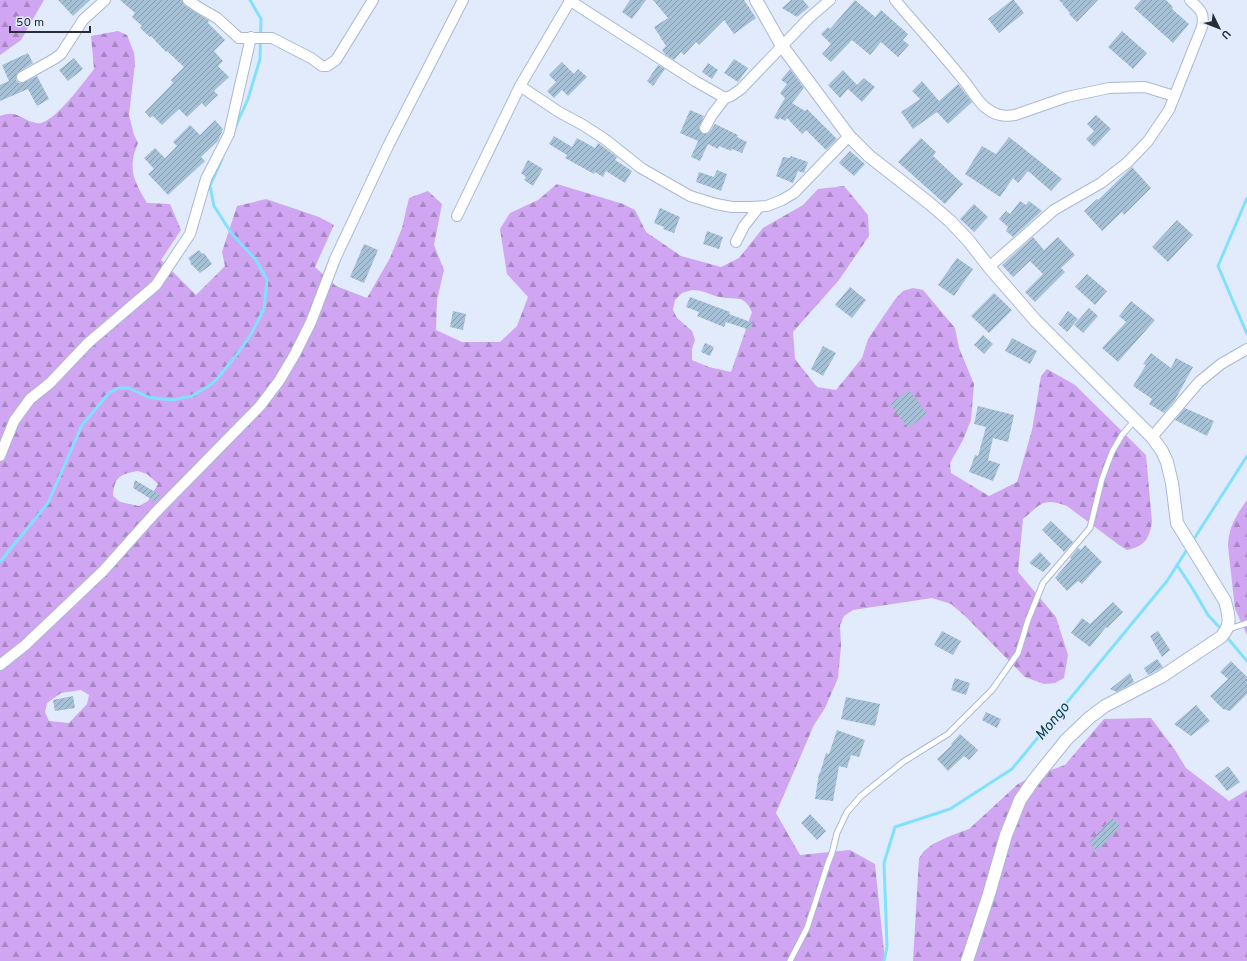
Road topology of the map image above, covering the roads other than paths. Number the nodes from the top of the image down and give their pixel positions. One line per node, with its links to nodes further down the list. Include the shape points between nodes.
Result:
1 (105, 0): 12 (street, via 83,20 61,54)
2 (188, 0): 10 (street, via 217,18 239,38)
3 (373, 0): 10 (street, via 336,60 327,66 322,66 272,38)
4 (463, 0): 28 (street, via 389,144 335,259 311,322 279,381 260,406 155,512 104,570 24,646)
5 (569, 0): 13 (street); 14 (street, via 695,81)
6 (756, 0): 11 (street)
7 (830, 0): 11 (street)
8 (896, 0): 15 (street, via 983,105 998,115 1006,117 1067,97 1128,86 1145,87)
9 (1190, 0): 15 (street, via 1204,17)
10 (253, 37): 25 (street, via 229,134 206,179 190,234 156,285 88,343 50,383 30,399 14,421)
11 (782, 46): 14 (street, via 741,89); 17 (street)
12 (22, 77)
13 (520, 86): 18 (street, via 606,140 641,168 690,196 732,207); 19 (street)
14 (722, 102): 16 (street)
15 (1172, 102): 21 (street, via 1148,141 1128,162 1101,182 1054,210)
16 (705, 128)
17 (849, 136): 18 (street, via 794,193 782,200); 21 (street, via 869,156 950,221)
18 (759, 207): 20 (street, via 744,226)
19 (457, 216)
20 (736, 242)
21 (989, 267): 23 (street, via 1035,320)
22 (1246, 350): 24 (street, via 1221,364 1199,382)
23 (1135, 420): 24 (street); 29 (lane, via 1112,452 1102,479 1090,528 1043,583 1018,653 992,690 948,734 903,762 861,796 847,812 807,928)
24 (1152, 437): 27 (street, via 1167,462 1177,523 1225,601 1229,614)
25 (0, 456)
26 (1247, 623): 27 (lane)
27 (1225, 633): 30 (street, via 1161,677 1106,706 1089,718 1066,740 1033,780 1020,800 1006,835)
28 (0, 665)
29 (790, 961)
30 (967, 961)

